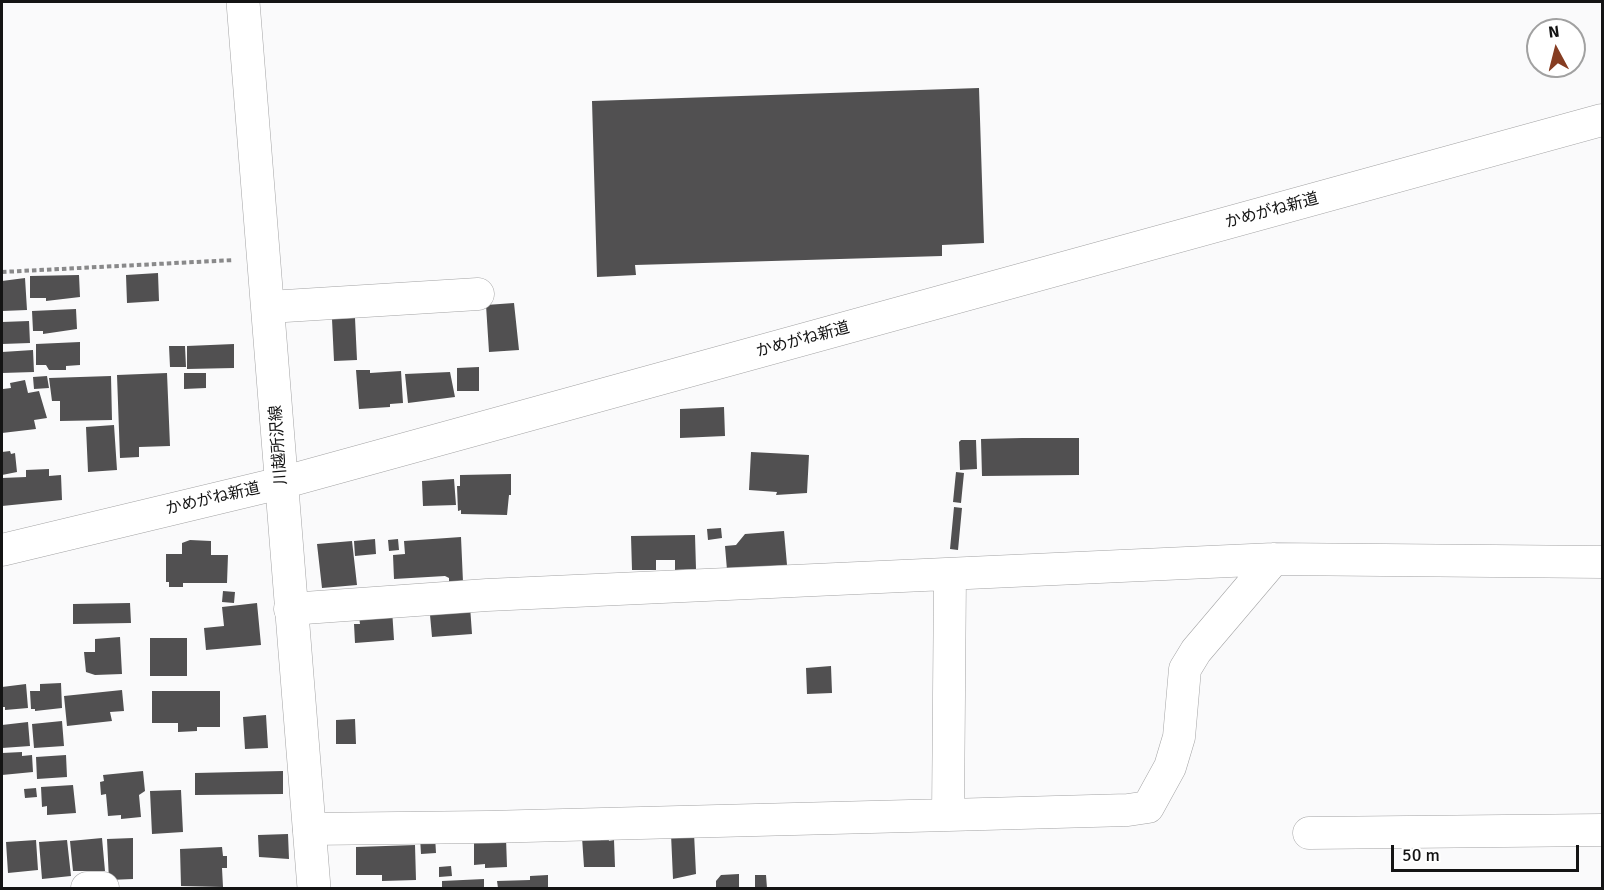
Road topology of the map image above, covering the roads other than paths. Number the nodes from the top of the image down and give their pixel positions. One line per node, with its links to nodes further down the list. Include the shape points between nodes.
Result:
1 (243, 2): 4 (main road, 川越所沢線)
2 (1602, 120): 5 (street, かめがね新道)
3 (478, 294): 4 (street)
4 (269, 307): 5 (main road, 川越所沢線)
5 (281, 483): 6 (street, かめがね新道); 10 (main road, 川越所沢線)
6 (2, 550)
7 (1274, 559): 8 (street); 9 (street); 11 (street, via 1185,669 1179,737 1170,767 1148,807)
8 (1602, 562)
9 (950, 575): 10 (street, via 487,595); 11 (street)
10 (290, 609): 12 (main road, 川越所沢線)
11 (948, 815): 12 (street)
12 (309, 829): 17 (main road, 川越所沢線)
13 (1602, 830): 14 (street)
14 (1309, 833)
15 (87, 888): 16 (street)
16 (103, 888)
17 (314, 888)

